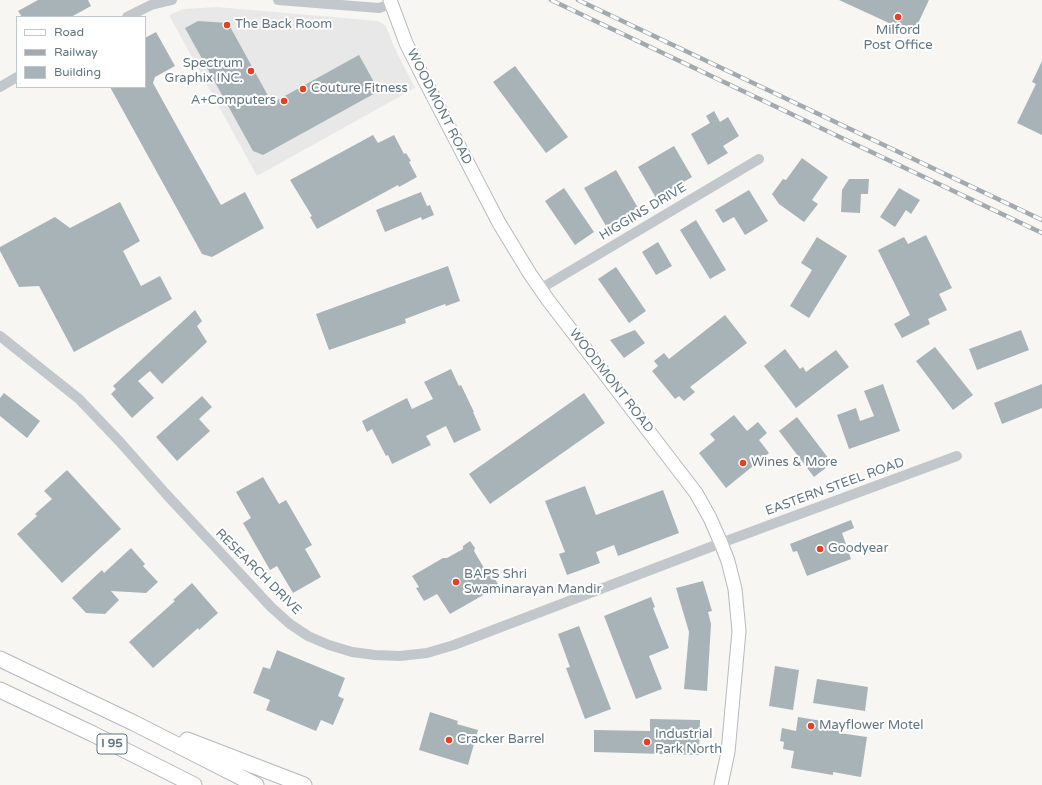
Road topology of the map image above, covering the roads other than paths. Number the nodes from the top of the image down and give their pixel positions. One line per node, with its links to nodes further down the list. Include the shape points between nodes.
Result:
1 (172, 0): 4 (street)
2 (278, 0): 3 (street, via 379,8)
3 (391, 2): 9 (main road, WOODMONT ROAD, via 406,43 477,182)
4 (149, 3): 5 (street)
5 (129, 16)
6 (16, 78): 7 (street)
7 (0, 87)
8 (760, 159): 9 (street, HIGGINS DRIVE)
9 (540, 289): 12 (main road, WOODMONT ROAD, via 696,493)
10 (0, 336): 12 (street, RESEARCH DRIVE, via 79,399 271,607 308,636 346,650 393,656 434,651)
11 (957, 456): 12 (street, EASTERN STEEL ROAD)
12 (721, 543): 21 (main road, WOODMONT ROAD, via 735,589 739,631 728,752)
13 (0, 659): 16 (highway, I 95)
14 (0, 690): 15 (highway, I 95)
15 (29, 704): 17 (highway); 18 (highway, I 95)
16 (103, 707): 19 (highway, I 95); 20 (highway)
17 (172, 785)
18 (194, 785)
19 (256, 785)
20 (304, 785)
21 (721, 785)

